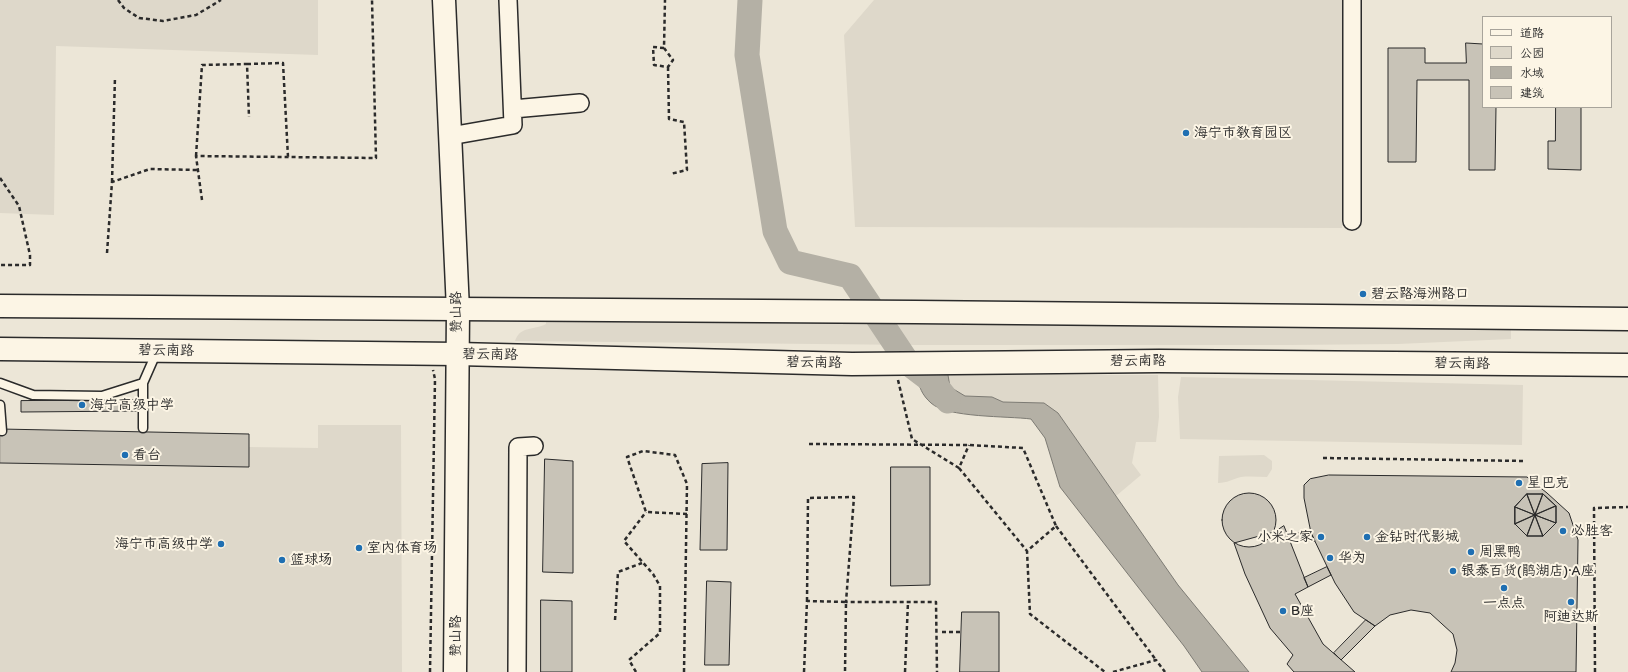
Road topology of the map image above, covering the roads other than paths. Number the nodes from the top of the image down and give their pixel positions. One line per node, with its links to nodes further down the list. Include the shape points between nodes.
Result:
1 (444, 0): 6 (main road, 赞山路)
2 (508, 0): 5 (street)
3 (1352, 0): 7 (street)
4 (580, 103): 5 (street)
5 (513, 109): 6 (street, via 513,125)
6 (450, 136): 9 (main road, 赞山路)
7 (1352, 221)
8 (0, 306): 9 (main road)
9 (458, 310): 10 (main road); 13 (main road, 赞山路)
10 (1628, 319)
11 (0, 349): 12 (main road, 碧云南路)
12 (160, 351): 13 (main road, 碧云南路); 16 (lane, via 154,358)
13 (458, 354): 14 (main road, 碧云南路, via 852,364 1159,361); 21 (main road, 赞山路)
14 (1628, 365)
15 (0, 383): 16 (lane, via 33,395 102,396)
16 (143, 383): 18 (lane)
17 (0, 405): 19 (lane)
18 (143, 428)
19 (2, 431)
20 (534, 446): 22 (street, via 518,447)
21 (455, 672)
22 (517, 672)

